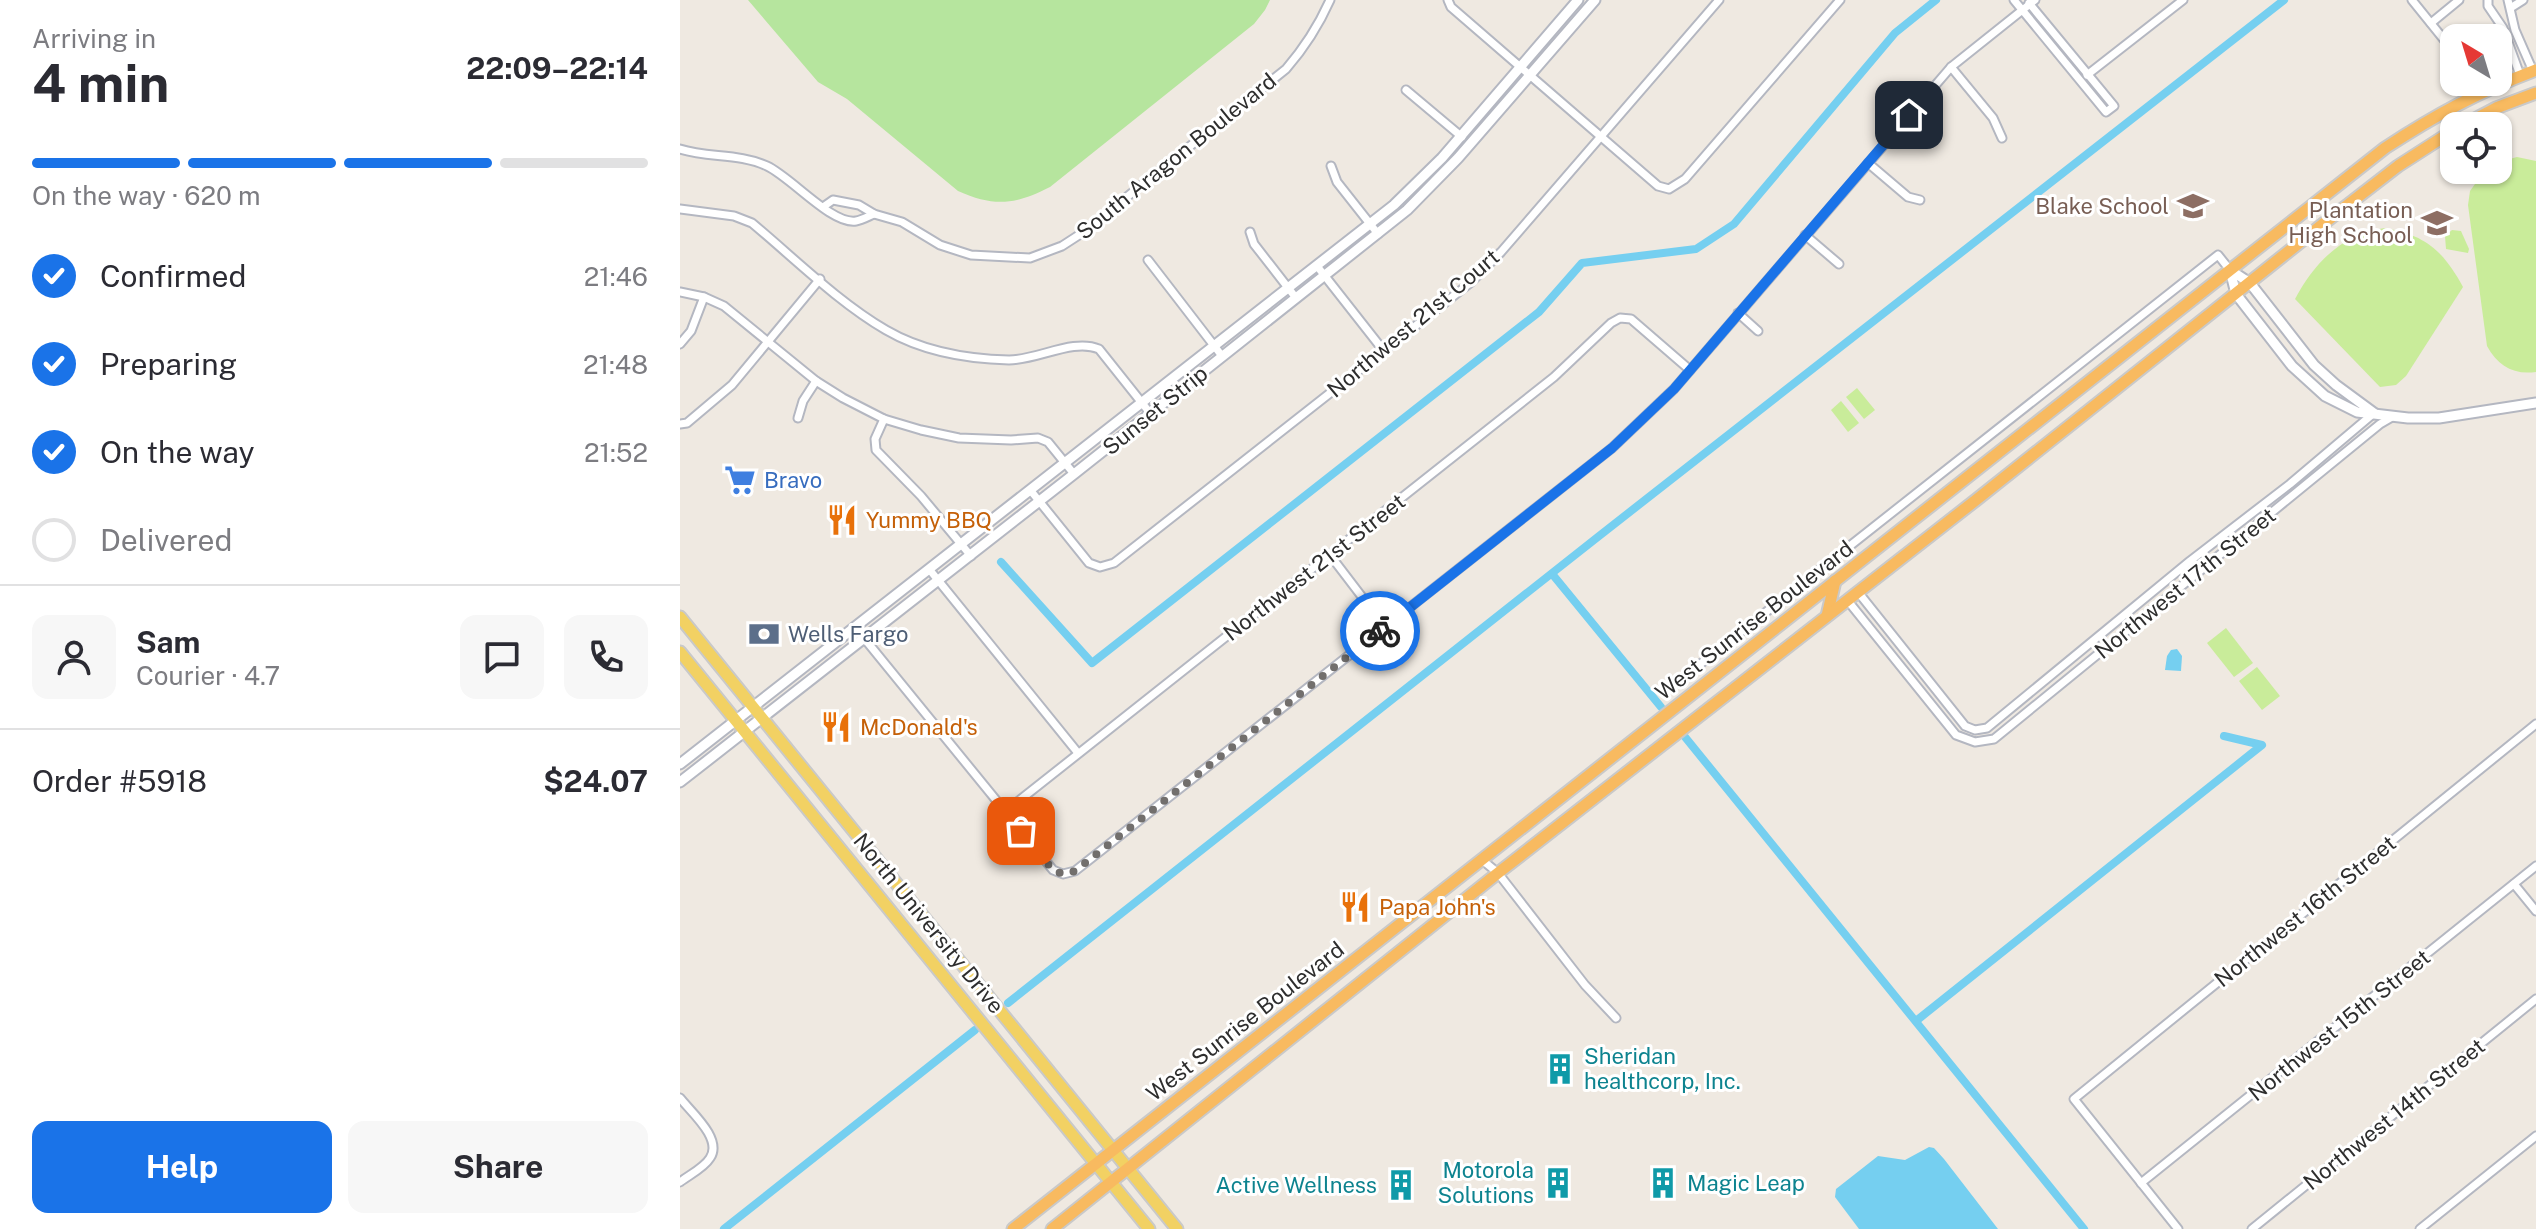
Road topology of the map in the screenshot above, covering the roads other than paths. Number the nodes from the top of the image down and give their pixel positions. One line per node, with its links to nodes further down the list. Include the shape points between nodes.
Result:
1 (1330, 0): 42 (street, South Aragon Boulevard, via 1303,50 1286,69 1062,246 1030,258 971,255)
2 (1448, 0): 20 (street)
3 (1578, 0): 20 (street, Sunset Strip)
4 (1595, 0): 23 (street, Sunset Strip)
5 (1719, 0): 31 (street, Northwest 21st Court)
6 (1840, 0): 31 (street, via 1685,179 1669,189 1658,186)
7 (2014, 0): 17 (street)
8 (2183, 0): 24 (street)
9 (2412, 0): 18 (street)
10 (2459, 0): 15 (street)
11 (2477, 0): 14 (street)
12 (2523, 0): 16 (street)
13 (2030, 1): 17 (street); 24 (street)
14 (2488, 1): 25 (street)
15 (2448, 3): 18 (street)
16 (2510, 3): 22 (street, via 2515,30)
17 (2022, 9): 21 (street); 26 (street)
18 (2431, 23): 19 (street)
19 (2440, 34)
20 (1521, 67): 23 (street); 30 (street, Sunset Strip)
21 (1951, 67): 32 (street, via 1993,118); 36 (street)
22 (2534, 70): 25 (highway, West Sunrise Boulevard)
23 (1531, 74): 31 (street); 34 (street, Sunset Strip)
24 (2088, 74): 26 (street); 26 (street, via 2114,106 2106,112)
25 (2520, 75): 51 (highway, West Sunrise Boulevard, via 2435,115 2385,148)
26 (2080, 80)
27 (1406, 90): 30 (street)
28 (2536, 93): 29 (highway)
29 (2488, 112)
30 (1461, 136): 34 (street); 44 (street, Sunset Strip)
31 (1601, 136): 65 (street, Northwest 21st Court, via 1470,283)
32 (2002, 138)
33 (2440, 139): 54 (highway, West Sunrise Boulevard)
34 (1470, 144): 46 (street, Sunset Strip, via 1420,199)
35 (680, 149): 40 (street, via 764,165)
36 (1868, 163): 38 (street, via 1908,197); 47 (street)
37 (1331, 166): 44 (street, via 1337,182)
38 (1920, 200)
39 (851, 203): 40 (street, via 833,200); 42 (street, South Aragon Boulevard); 43 (street)
40 (823, 207): 43 (street)
41 (680, 209): 53 (street, via 752,223)
42 (874, 214): 43 (street)
43 (850, 220)
44 (1371, 224): 46 (street); 50 (street, Sunset Strip)
45 (1250, 232): 55 (street)
46 (1378, 234): 52 (street, Sunset Strip)
47 (1805, 235): 49 (street); 60 (street)
48 (1148, 260): 64 (street)
49 (1839, 264)
50 (1317, 266): 52 (street); 55 (street, Sunset Strip)
51 (2230, 270): 54 (street); 57 (street); 84 (street, via 2218,255); 87 (highway, West Sunrise Boulevard)
52 (1324, 276): 59 (street, Sunset Strip); 65 (street)
53 (820, 279): 62 (street); 70 (street, via 888,331 931,349 1012,360 1088,344 1099,349)
54 (2250, 283): 57 (highway, West Sunrise Boulevard); 72 (street, via 2314,365)
55 (1288, 288): 59 (street); 64 (street, Sunset Strip)
56 (680, 292): 58 (street)
57 (2236, 294): 72 (street, via 2302,377 2325,396 2357,412); 88 (highway, West Sunrise Boulevard)
58 (704, 297): 62 (street); 63 (street)
59 (1296, 298): 66 (street, Sunset Strip)
60 (1738, 313): 61 (street); 67 (street)
61 (1758, 331)
62 (769, 342): 68 (street); 76 (street, via 732,385)
63 (680, 344)
64 (1215, 347): 66 (street); 70 (street, Sunset Strip)
65 (1383, 350): 80 (street, Northwest 21st Court, via 1114,563 1089,563)
66 (1222, 356): 71 (street, Sunset Strip)
67 (1690, 370): 82 (street, Northwest 21st Street, via 1631,319 1620,318); 93 (street, via 1612,448)
68 (816, 381): 74 (street); 75 (street)
69 (2536, 403): 73 (street, via 2439,418)
70 (1142, 404): 71 (street); 77 (street, Sunset Strip)
71 (1150, 413): 78 (street, Sunset Strip)
72 (2374, 413): 73 (street); 88 (street, Northwest 17th Street, via 1987,728 1965,726)
73 (2392, 417): 89 (street, Northwest 17th Street, via 1994,739 1975,742 1956,735)
74 (798, 418)
75 (884, 419): 77 (street, via 959,438 1038,438); 81 (street, via 876,450)
76 (680, 424)
77 (1066, 464): 78 (street); 79 (street, Sunset Strip)
78 (1074, 474): 80 (street, Sunset Strip)
79 (1031, 491): 80 (street); 81 (street, Sunset Strip)
80 (1039, 502): 83 (street, Sunset Strip)
81 (961, 544): 83 (street); 85 (street, Sunset Strip)
82 (1330, 555): 93 (street); 102 (street, Northwest 21st Street)
83 (971, 556): 86 (street, Sunset Strip)
84 (1829, 562): 87 (street); 96 (street)
85 (929, 569): 86 (street); 92 (street, Sunset Strip)
86 (939, 581): 94 (street, Sunset Strip); 102 (street)
87 (1835, 581): 91 (highway); 106 (highway, West Sunrise Boulevard)
88 (1858, 592): 89 (highway, West Sunrise Boulevard)
89 (1848, 601): 91 (highway, West Sunrise Boulevard)
90 (680, 617): 97 (main road, North University Drive)
91 (1827, 617): 108 (highway, West Sunrise Boulevard)
92 (855, 627): 94 (street); 97 (street, Sunset Strip)
93 (1385, 627): 105 (street, via 1075,871 1053,870)
94 (865, 639): 98 (street, Sunset Strip); 105 (street)
95 (680, 652): 99 (main road, North University Drive)
96 (1675, 684)
97 (753, 707): 98 (main road, North University Drive); 99 (street, Sunset Strip)
98 (763, 718): 101 (street, Sunset Strip); 115 (main road, North University Drive)
99 (737, 720): 101 (main road, North University Drive); 103 (street, Sunset Strip)
100 (2536, 724): 120 (street, Northwest 16th Street, via 2074,1099)
101 (746, 731): 104 (street, Sunset Strip); 116 (main road, North University Drive)
102 (1078, 753): 105 (street, Northwest 21st Street)
103 (680, 764)
104 (680, 782)
105 (1006, 811)
106 (1481, 859): 108 (street); 115 (highway, West Sunrise Boulevard)
107 (2536, 866): 109 (street, Northwest 15th Street)
108 (1498, 873): 112 (street); 117 (highway, West Sunrise Boulevard)
109 (2514, 884): 110 (street); 120 (street, Northwest 15th Street)
110 (2536, 911)
111 (2536, 999): 126 (street, Northwest 14th Street)
112 (1616, 1018)
113 (680, 1098): 118 (street, via 711,1137 714,1149 710,1159)
114 (2536, 1136): 127 (street)
115 (1113, 1151): 116 (highway, West Sunrise Boulevard); 117 (main road, North University Drive)
116 (1096, 1164): 119 (main road, North University Drive); 121 (highway, West Sunrise Boulevard)
117 (1128, 1169): 119 (highway, West Sunrise Boulevard); 124 (main road, North University Drive)
118 (680, 1182)
119 (1112, 1182): 122 (highway, West Sunrise Boulevard); 123 (main road, North University Drive)
120 (2141, 1183): 125 (street)
121 (1013, 1229)
122 (1052, 1229)
123 (1149, 1229)
124 (1177, 1229)
125 (2178, 1229)
126 (2252, 1229)
127 (2420, 1229)

